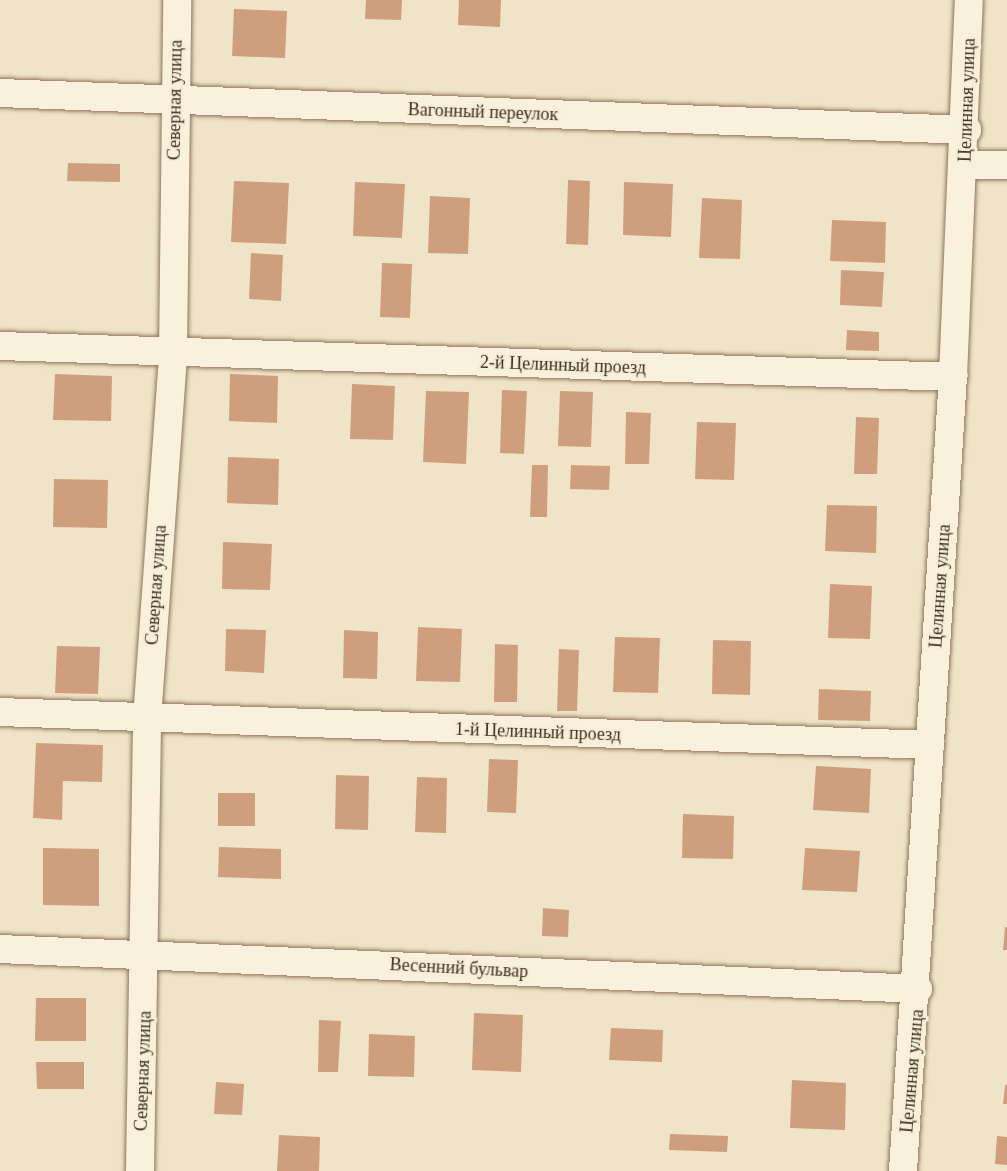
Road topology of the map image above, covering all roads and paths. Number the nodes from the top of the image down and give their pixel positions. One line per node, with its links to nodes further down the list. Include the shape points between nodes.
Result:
1 (177, 0): 4 (street, Северная улица)
2 (969, 0): 5 (street, Целинная улица)
3 (0, 93): 4 (street, Вагонный переулок)
4 (175, 101): 5 (street, Вагонный переулок); 9 (street, Северная улица)
5 (967, 130): 6 (street, Целинная улица)
6 (965, 165): 7 (street); 10 (street, Целинная улица)
7 (1007, 165)
8 (0, 346): 9 (street, 2-й Целинный проезд)
9 (172, 352): 10 (street, 2-й Целинный проезд); 12 (street, Северная улица)
10 (953, 378): 13 (street, Целинная улица)
11 (0, 712): 12 (street, 1-й Целинный проезд)
12 (147, 719): 13 (street, 1-й Целинный проезд); 15 (street, Северная улица)
13 (930, 745): 16 (street, Целинная улица)
14 (0, 949): 15 (street, Весенний бульвар)
15 (147, 954): 16 (street, Весенний бульвар); 17 (street, Северная улица)
16 (918, 989): 18 (street, Целинная улица)
17 (140, 1171)
18 (903, 1171)

